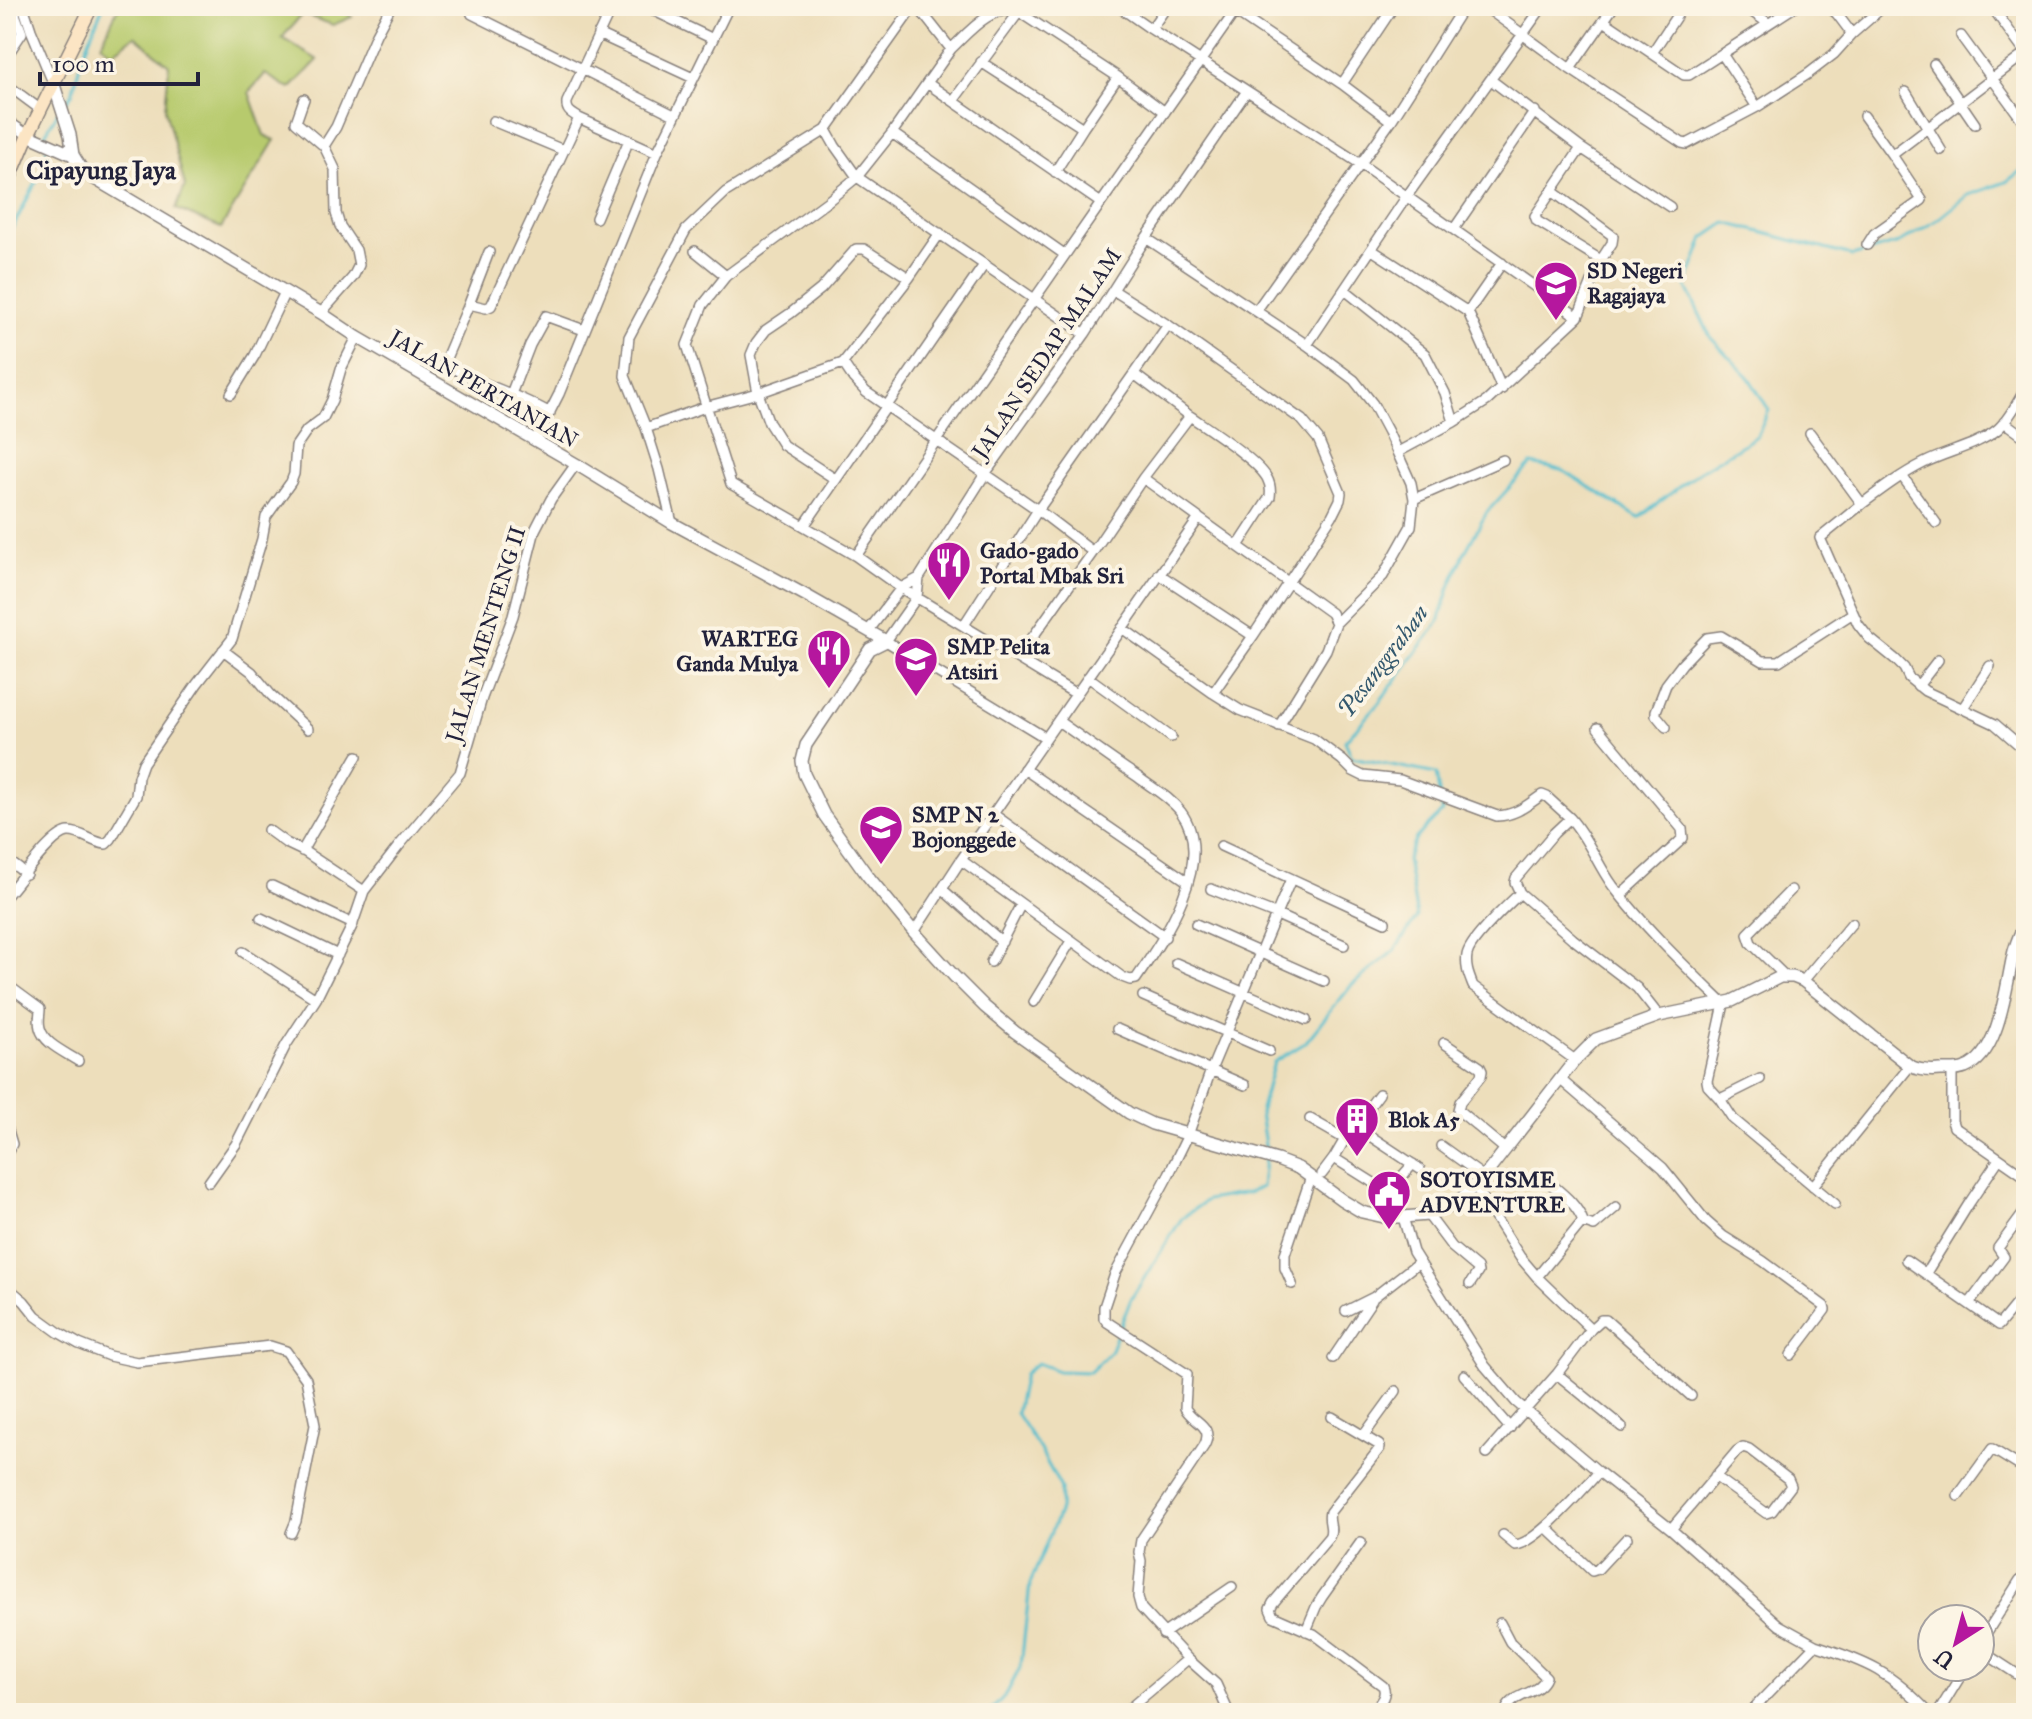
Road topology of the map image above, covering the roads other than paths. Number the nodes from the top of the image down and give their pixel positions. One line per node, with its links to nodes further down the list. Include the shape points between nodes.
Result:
1 (12, 6): 39 (street, via 22,33)
2 (23, 6): 52 (street)
3 (92, 6): 52 (main road)
4 (391, 6): 76 (street)
5 (472, 6): 44 (street, via 472,14)
6 (612, 6): 30 (street)
7 (644, 6): 34 (street)
8 (729, 6): 34 (street)
9 (915, 6): 35 (street); 72 (street)
10 (1118, 6): 29 (street)
11 (1167, 6): 29 (street)
12 (1326, 6): 13 (street)
13 (1335, 6)
14 (1464, 6): 67 (street)
15 (1484, 6): 32 (street)
16 (1543, 6): 32 (street)
17 (1614, 6): 27 (street)
18 (1683, 6): 36 (street)
19 (1744, 6): 28 (street)
20 (1796, 6): 28 (street)
21 (1828, 6): 31 (street)
22 (1884, 6): 31 (street)
23 (1389, 8): 51 (street)
24 (1021, 9): 35 (street, via 1000,10); 41 (street); 45 (street)
25 (1237, 9): 40 (street); 51 (street)
26 (1995, 11): 37 (street)
27 (1604, 21): 36 (street); 43 (street)
28 (1768, 23): 38 (street)
29 (1151, 29): 40 (street)
30 (598, 34): 44 (street); 46 (street)
31 (1852, 34): 58 (street, via 1834,54)
32 (1523, 35): 43 (street); 48 (street)
33 (1961, 36): 47 (street)
34 (713, 39): 46 (street)
35 (951, 49): 49 (street)
36 (1652, 53): 38 (street, via 1684,75)
37 (2026, 53): 47 (street)
38 (1722, 54): 58 (street)
39 (6, 57)
40 (1200, 60): 53 (street); 61 (street)
41 (981, 62): 56 (street); 70 (street)
42 (1934, 64): 57 (street)
43 (1570, 69): 58 (street, via 1682,143)
44 (583, 71): 62 (street); 64 (street, via 567,102 570,113)
45 (1118, 77): 61 (street); 70 (street)
46 (693, 78): 62 (street)
47 (1992, 79): 57 (street); 69 (street)
48 (1491, 80): 60 (street); 88 (street)
49 (927, 83): 56 (street); 73 (street)
50 (6, 84): 59 (street)
51 (1342, 84): 67 (street)
52 (54, 85): 59 (main road); 81 (street)
53 (1247, 91): 83 (street); 94 (street, JALAN SEDAP MALAM)
54 (1906, 92): 71 (street)
55 (304, 99): 76 (street, via 296,122)
56 (953, 101): 84 (street)
57 (1960, 103): 68 (street); 71 (street)
58 (1757, 107)
59 (41, 110): 74 (main road)
60 (1535, 111): 77 (street); 92 (street)
61 (1165, 112): 89 (street)
62 (674, 115): 80 (street)
63 (1864, 116): 82 (street)
64 (579, 118): 75 (street); 78 (street)
65 (6, 120): 74 (street)
66 (493, 121): 78 (street)
67 (1391, 121): 83 (street)
68 (1975, 124)
69 (2026, 125)
70 (1083, 128): 84 (street)
71 (1926, 129): 79 (street); 82 (street)
72 (826, 130): 85 (street); 132 (street, via 726,192 686,230 629,337 625,376)
73 (892, 133): 85 (street); 99 (street)
74 (34, 138): 81 (street, JALAN PERTANIAN); 86 (main road)
75 (629, 140): 80 (street); 91 (street)
76 (324, 146): 112 (street, via 335,169 336,213 359,265)
77 (1581, 148): 87 (street); 90 (street)
78 (563, 150): 109 (street, via 491,306)
79 (1941, 150)
80 (657, 153): 115 (street)
81 (73, 155): 107 (street, JALAN PERTANIAN, via 93,178)
82 (1892, 155): 95 (street, via 1922,200 1874,234)
83 (1357, 162): 88 (street); 110 (street)
84 (1055, 172): 89 (street)
85 (857, 177): 93 (street); 103 (street)
86 (6, 187)
87 (1552, 191): 100 (street, via 1611,233); 100 (street, via 1536,219)
88 (1407, 196): 92 (street); 96 (street)
89 (1101, 203): 99 (street)
90 (1670, 207)
91 (596, 218)
92 (1454, 229): 101 (street)
93 (940, 233): 102 (street); 104 (street)
94 (1146, 238): 105 (street, JALAN SEDAP MALAM); 110 (street)
95 (1867, 245)
96 (1372, 250): 106 (street); 111 (street)
97 (695, 251): 103 (street)
98 (489, 252): 109 (street)
99 (1064, 254): 108 (street)
100 (1601, 260): 113 (street)
101 (1502, 263): 111 (street); 113 (street)
102 (984, 265): 108 (street); 127 (street)
103 (726, 276): 126 (street, via 703,305 687,345)
104 (909, 278): 119 (street); 123 (street, via 868,251 856,249 821,289 761,336 751,355)
105 (1113, 290): 114 (street); 116 (street, JALAN SEDAP MALAM)
106 (1345, 290): 118 (street); 130 (street, via 1425,354)
107 (285, 292): 112 (street, JALAN PERTANIAN); 124 (street)
108 (1034, 300): 116 (street); 135 (street)
109 (469, 304): 125 (street, via 444,363)
110 (1256, 311): 118 (street)
111 (1468, 312): 122 (street)
112 (321, 313): 117 (street, JALAN PERTANIAN)
113 (1578, 317): 122 (street)
114 (1168, 325): 120 (street); 156 (street, via 1302,420 1327,457 1340,500)
115 (584, 330): 125 (street, via 546,316); 128 (street)
116 (1085, 334): 140 (street, JALAN SEDAP MALAM)
117 (357, 337): 136 (street, JALAN PERTANIAN); 167 (street, via 323,418 296,446 294,474 266,517 237,625)
118 (1307, 345): 137 (street, via 1354,380)
119 (843, 363): 123 (street); 127 (street)
120 (1134, 374): 129 (street); 146 (street)
121 (2026, 388): 131 (street)
122 (1502, 389): 130 (street)
123 (758, 393): 126 (street); 143 (street, via 783,445)
124 (231, 394)
125 (511, 394): 128 (street)
126 (705, 407): 132 (street); 150 (street, via 731,484)
127 (886, 407): 135 (street); 143 (street)
128 (550, 413): 136 (street)
129 (1190, 416): 142 (street); 151 (street, via 1269,481 1270,497)
130 (1454, 422): 137 (street)
131 (2004, 422): 134 (street); 141 (street, via 1995,432)
132 (646, 428): 148 (street)
133 (1810, 433): 145 (street)
134 (2026, 438)
135 (936, 440): 140 (street); 153 (street)
136 (535, 441): 139 (street, JALAN PERTANIAN)
137 (1398, 452): 144 (street)
138 (1503, 460): 144 (street)
139 (576, 464): 148 (street, JALAN PERTANIAN); 200 (street, JALAN MENTENG II, via 535,530 513,616 460,773)
140 (985, 474): 146 (street); 155 (street, JALAN SEDAP MALAM)
141 (1902, 476): 145 (street); 149 (street)
142 (1143, 478): 147 (street); 152 (street)
143 (835, 479): 150 (street)
144 (1414, 499): 160 (street, via 1411,526 1383,576)
145 (1862, 504): 159 (street, via 1820,538)
146 (1038, 510): 152 (street); 161 (street)
147 (1199, 518): 151 (street); 154 (street)
148 (672, 523): 163 (street, JALAN PERTANIAN)
149 (1936, 523)
150 (804, 526): 153 (street)
151 (1238, 546): 156 (street)
152 (1093, 552): 168 (street)
153 (856, 556): 157 (street)
154 (1159, 574): 162 (street); 164 (street)
155 (919, 578): 157 (street, JALAN SEDAP MALAM); 158 (street)
156 (1289, 583): 160 (street, via 1331,613); 164 (street)
157 (901, 588): 158 (street); 163 (street, JALAN SEDAP MALAM)
158 (917, 597): 161 (street); 165 (street)
159 (1853, 613): 172 (street, via 1862,631); 178 (street, via 1779,661 1763,661 1721,636 1707,638 1666,685 1656,711)
160 (1336, 623): 177 (street, via 1326,650)
161 (964, 625): 168 (street)
162 (1122, 628): 171 (street); 173 (street)
163 (869, 630): 165 (street, JALAN PERTANIAN); 166 (street)
164 (1253, 636): 173 (street)
165 (886, 641): 166 (street); 182 (street)
166 (870, 649): 212 (street, via 806,745 804,774 824,815)
167 (223, 650): 180 (street); 193 (street, via 143,763 136,796 109,842 62,834)
168 (1018, 658): 174 (street)
169 (1938, 660): 172 (street)
170 (1990, 666): 175 (street)
171 (1088, 677): 174 (street); 181 (street)
172 (1918, 686): 175 (street)
173 (1213, 693): 177 (street)
174 (1076, 694): 176 (street)
175 (1963, 708): 183 (street, via 1995,724)
176 (1058, 721): 182 (street); 195 (street, via 1175,805 1192,847)
177 (1279, 726): 187 (street, via 1314,739 1363,776 1400,780 1497,816 1520,811 1542,795)
178 (1666, 727)
179 (1598, 728): 202 (street, via 1682,829 1683,838)
180 (308, 729)
181 (1171, 737)
182 (1046, 738): 185 (street)
183 (2026, 749)
184 (357, 756): 190 (street)
185 (1024, 769): 186 (street); 195 (street)
186 (993, 814): 192 (street); 213 (street)
187 (1570, 818): 201 (street, via 1516,878); 202 (street)
188 (268, 830): 190 (street)
189 (1221, 846): 194 (street)
190 (302, 851): 200 (street)
191 (6, 859): 193 (street)
192 (961, 860): 197 (street); 204 (street)
193 (26, 874): 203 (street)
194 (1291, 879): 205 (street); 207 (street)
195 (1187, 881): 213 (street)
196 (272, 886): 210 (street)
197 (942, 889): 212 (street); 215 (street)
198 (1211, 889): 205 (street)
199 (1791, 890): 222 (street, via 1748,934)
200 (364, 891): 210 (street, JALAN MENTENG II)
201 (1520, 893): 231 (street, via 1637,988); 237 (street, via 1481,933 1467,953 1467,968 1473,986)
202 (1621, 895): 230 (street)
203 (6, 896)
204 (1021, 904): 214 (street); 215 (street)
205 (1277, 915): 216 (street); 218 (street)
206 (261, 918): 219 (street)
207 (1385, 922)
208 (2026, 922): 241 (street, via 1988,1044 1967,1067)
209 (1852, 923): 224 (street)
210 (353, 924): 219 (street, JALAN MENTENG II)
211 (1196, 924): 218 (street)
212 (914, 932): 250 (street, via 985,1007 1064,1068 1129,1113)
213 (1165, 937): 214 (street, via 1136,979 1130,980)
214 (1071, 941): 229 (street)
215 (1002, 942): 220 (street)
216 (1344, 945)
217 (243, 952): 228 (street)
218 (1261, 953): 223 (street); 226 (street)
219 (338, 955): 228 (street, JALAN MENTENG II)
220 (991, 962)
221 (1176, 963): 226 (street)
222 (1785, 976): 224 (street); 230 (street)
223 (1324, 981)
224 (1803, 981): 239 (street)
225 (6, 984): 238 (street, via 40,1009 39,1024 47,1042)
226 (1244, 992): 232 (street); 234 (street)
227 (1143, 996): 234 (street)
228 (316, 999): 260 (street, JALAN MENTENG II, via 286,1045 236,1144)
229 (1034, 1002)
230 (1724, 1004): 231 (street); 246 (street, via 1707,1081)
231 (1659, 1016): 237 (street, via 1596,1039)
232 (1306, 1020)
233 (1117, 1029): 240 (street)
234 (1227, 1032): 236 (street); 240 (street)
235 (1444, 1043): 253 (street, via 1482,1071 1458,1110)
236 (1269, 1051)
237 (1575, 1060): 243 (street)
238 (78, 1061)
239 (1910, 1066): 241 (street); 263 (street)
240 (1211, 1070): 244 (street); 250 (street)
241 (1952, 1070): 256 (street, via 1954,1127)
242 (1760, 1079): 246 (street)
243 (1561, 1080): 253 (street); 283 (street, via 1663,1168 1723,1236 1824,1306)
244 (1245, 1085)
245 (1379, 1094): 249 (street)
246 (1720, 1099): 263 (street, via 1733,1119)
247 (1310, 1119): 251 (street)
248 (6, 1124): 254 (street, via 12,1144)
249 (1355, 1126): 251 (street); 264 (street, via 1416,1167)
250 (1188, 1135): 257 (street); 310 (street, via 1115,1274 1104,1307 1107,1322 1187,1374 1185,1408 1208,1434 1139,1546 1139,1602)
251 (1345, 1139): 255 (street)
252 (1441, 1146): 258 (street)
253 (1506, 1150): 258 (street)
254 (6, 1155)
255 (1334, 1158): 257 (street); 264 (street)
256 (1999, 1159): 259 (street); 273 (street)
257 (1317, 1176): 269 (street, via 1362,1212); 275 (street, via 1285,1254)
258 (1484, 1177): 262 (street)
259 (2026, 1177)
260 (209, 1182)
261 (1551, 1184): 270 (street, via 1575,1205)
262 (1475, 1186): 268 (street, via 1454,1205); 274 (street)
263 (1813, 1186): 265 (street)
264 (1388, 1192): 269 (street)
265 (1835, 1204)
266 (1616, 1207): 270 (street, via 1594,1226)
267 (2026, 1210): 280 (street, via 1998,1248 2004,1256)
268 (1428, 1215): 269 (street); 276 (street, via 1452,1247 1477,1268)
269 (1403, 1217): 272 (street)
270 (1583, 1221): 274 (street)
271 (1906, 1260): 273 (street)
272 (1419, 1262): 279 (street); 289 (street, via 1485,1366)
273 (1926, 1273): 280 (street)
274 (1537, 1277): 282 (street)
275 (1292, 1284)
276 (1470, 1284)
277 (6, 1286): 301 (street, via 44,1323 109,1356 137,1362 270,1346 286,1351 306,1379 315,1425)
278 (2026, 1292): 280 (street, via 1999,1325)
279 (1374, 1297): 281 (street); 284 (street)
280 (1969, 1304)
281 (1346, 1311)
282 (1591, 1329): 285 (street); 288 (street, via 1606,1320)
283 (1791, 1355)
284 (1333, 1358)
285 (1557, 1374): 289 (street); 291 (street)
286 (1464, 1375): 292 (street)
287 (1396, 1391): 293 (street)
288 (1691, 1396)
289 (1526, 1411): 292 (street); 296 (street)
290 (1332, 1417): 293 (street)
291 (1622, 1427)
292 (1510, 1428): 294 (street)
293 (1364, 1435): 309 (street, via 1380,1448 1330,1512 1329,1537 1270,1607 1273,1616)
294 (1487, 1453)
295 (2026, 1470): 298 (street, via 1992,1449)
296 (1599, 1472): 299 (street); 300 (street)
297 (1715, 1476): 297 (street, via 1766,1513 1791,1486 1745,1447); 300 (street)
298 (1958, 1496)
299 (1546, 1527): 302 (street, via 1518,1546); 303 (street, via 1592,1571)
300 (1671, 1529): 311 (street, via 1779,1625)
301 (291, 1533)
302 (1503, 1535)
303 (1627, 1538)
304 (1361, 1542): 309 (street, via 1322,1597)
305 (2020, 1580): 307 (street)
306 (1232, 1587): 310 (street)
307 (1996, 1618)
308 (1500, 1623): 319 (street, via 1510,1642 1546,1677 1542,1686 1510,1702)
309 (1306, 1631): 318 (street, via 1383,1686 1384,1696)
310 (1163, 1634): 312 (street)
311 (1815, 1645): 320 (street); 321 (street, via 1886,1674)
312 (1188, 1659): 316 (street); 317 (street, via 1216,1684)
313 (1996, 1660): 314 (street)
314 (2026, 1680)
315 (1956, 1683): 322 (street)
316 (1124, 1713)
317 (1229, 1713)
318 (1372, 1713)
319 (1508, 1713)
320 (1749, 1713)
321 (1929, 1713)
322 (1938, 1713)

